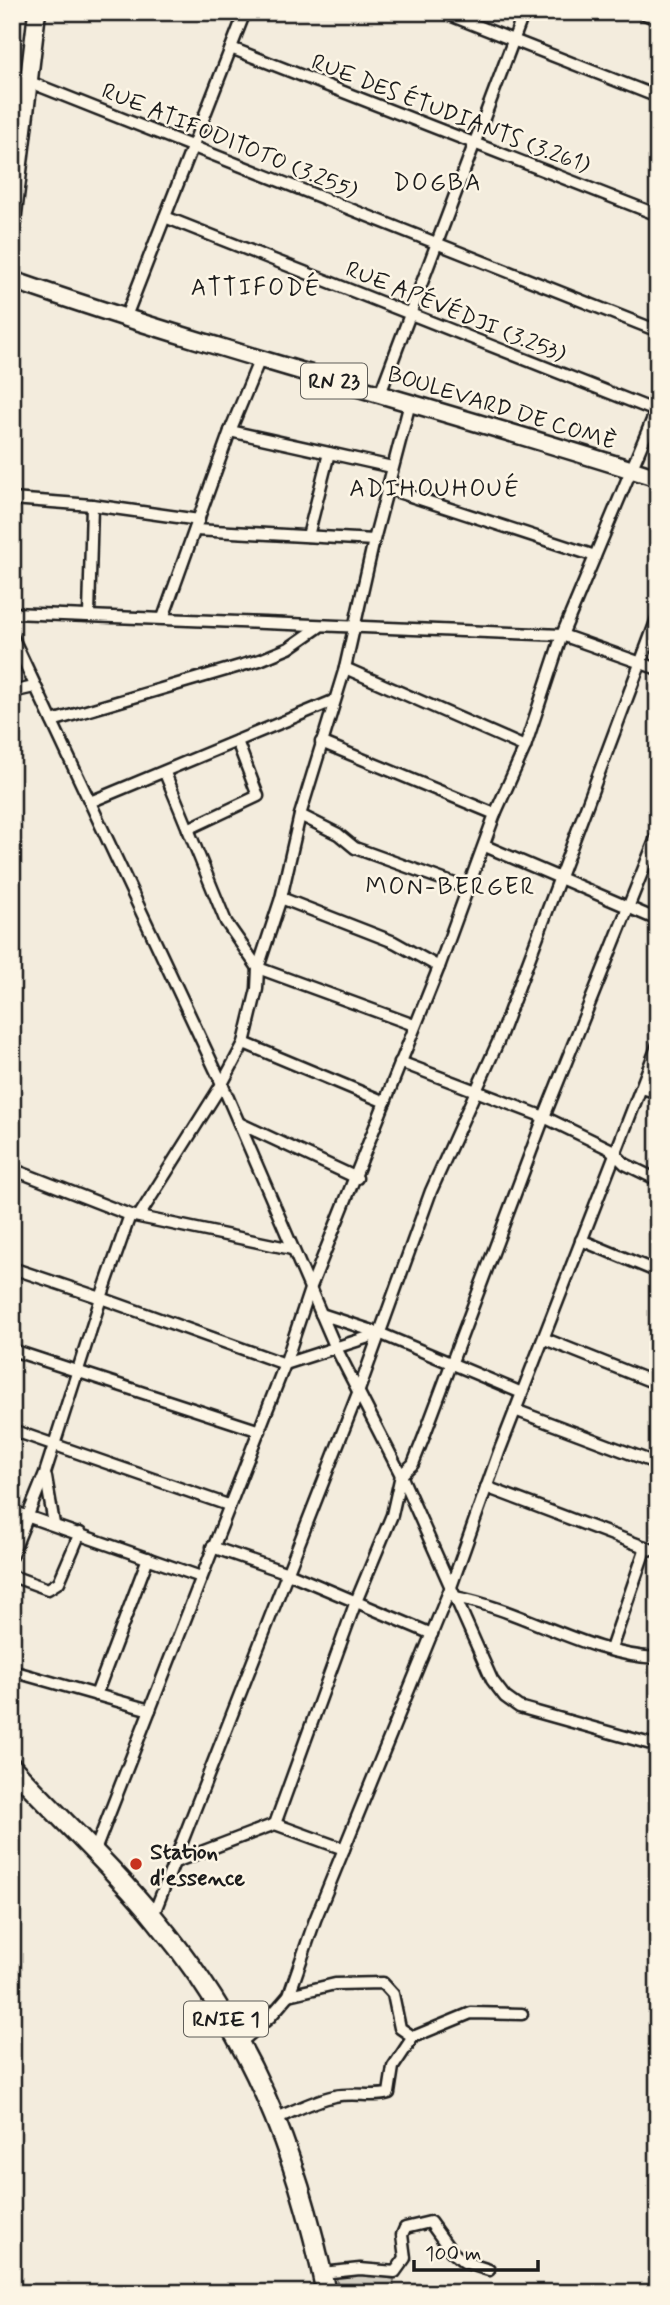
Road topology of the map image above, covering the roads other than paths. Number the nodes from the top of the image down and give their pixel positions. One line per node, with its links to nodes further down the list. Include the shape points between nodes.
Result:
1 (31, 12): 10 (main road)
2 (37, 12): 10 (main road)
3 (244, 12): 9 (street)
4 (442, 12): 8 (street)
5 (524, 12): 8 (street)
6 (640, 12): 7 (street)
7 (658, 20)
8 (514, 41): 11 (street); 12 (street)
9 (230, 48): 12 (street, RUE DES ÉTUDIANTS (3.261)); 13 (street)
10 (21, 78): 13 (street, RUE ATIFODITOTO (3.255)); 14 (main road); 17 (main road)
11 (658, 97)
12 (475, 143): 15 (street, RUE DES ÉTUDIANTS (3.261)); 18 (street)
13 (192, 146): 16 (street); 18 (street, RUE ATIFODITOTO (3.255))
14 (12, 174)
15 (658, 215)
16 (165, 217): 20 (street, RUE APÉVÉDJI (3.253)); 21 (street)
17 (12, 222)
18 (437, 243): 20 (street); 22 (street, RUE ATIFODITOTO (3.255))
19 (12, 281): 21 (main road, BOULEVARD DE COMÈ / RN 23)
20 (408, 313): 24 (street); 26 (street, RUE APÉVÉDJI (3.253))
21 (125, 319): 23 (main road, BOULEVARD DE COMÈ / RN 23)
22 (658, 331)
23 (259, 361): 24 (main road, BOULEVARD DE COMÈ / RN 23); 27 (street)
24 (380, 394): 25 (main road, BOULEVARD DE COMÈ / RN 23)
25 (410, 403): 29 (street); 30 (main road, BOULEVARD DE COMÈ / RN 23)
26 (657, 408): 30 (street)
27 (230, 431): 28 (street); 35 (street)
28 (329, 453): 29 (street); 36 (street)
29 (392, 467): 32 (street)
30 (632, 470): 31 (main road, BOULEVARD DE COMÈ / RN 23); 38 (street)
31 (658, 478)
32 (386, 488): 37 (street); 38 (street)
33 (12, 499): 34 (street)
34 (92, 505): 35 (street); 40 (street)
35 (197, 525): 36 (street); 42 (street)
36 (308, 536): 37 (street)
37 (374, 540): 44 (street)
38 (595, 556): 45 (street)
39 (12, 613): 40 (street)
40 (89, 615): 42 (street)
41 (658, 616): 47 (street)
42 (163, 618): 43 (street)
43 (320, 626): 44 (street); 53 (street, via 289,648 260,660)
44 (352, 628): 45 (street); 48 (street)
45 (562, 635): 47 (street); 56 (street)
46 (12, 636): 50 (street)
47 (639, 663): 49 (street); 64 (street)
48 (345, 668): 52 (street); 56 (street)
49 (658, 669)
50 (34, 687): 51 (street); 53 (street)
51 (12, 692)
52 (333, 701): 54 (street); 55 (street)
53 (52, 721): 58 (street)
54 (237, 741): 57 (street); 61 (street, via 258,796)
55 (321, 741): 59 (street); 60 (street)
56 (525, 747): 59 (street)
57 (165, 773): 58 (street); 61 (street)
58 (90, 802): 75 (street)
59 (495, 814): 63 (street)
60 (300, 815): 65 (street, via 355,848); 66 (street)
61 (188, 829): 70 (street, via 226,922)
62 (658, 833): 67 (street)
63 (485, 846): 64 (street); 65 (street)
64 (559, 878): 67 (street); 77 (street, via 498,1042)
65 (466, 888): 69 (street)
66 (281, 898): 69 (street, via 394,942); 70 (street)
67 (630, 908): 68 (street); 80 (street)
68 (658, 920)
69 (439, 967): 71 (street)
70 (258, 968): 71 (street); 72 (street)
71 (414, 1026): 74 (street)
72 (244, 1043): 75 (street); 79 (street)
73 (658, 1044): 76 (street)
74 (400, 1062): 77 (street); 79 (street)
75 (222, 1084): 81 (street); 86 (street)
76 (642, 1088): 78 (street); 82 (street)
77 (475, 1089): 80 (street); 94 (street, via 431,1191)
78 (658, 1093)
79 (385, 1102): 84 (street)
80 (544, 1117): 82 (street); 98 (street)
81 (239, 1123): 84 (street); 88 (street)
82 (616, 1154): 85 (street, via 625,1164); 87 (street)
83 (12, 1169): 86 (street)
84 (357, 1178): 91 (street)
85 (658, 1180)
86 (134, 1216): 88 (street); 92 (street)
87 (581, 1240): 90 (street); 95 (street)
88 (292, 1249): 91 (street)
89 (12, 1268): 92 (street)
90 (658, 1272)
91 (310, 1289): 93 (street); 99 (street)
92 (101, 1298): 99 (street); 100 (street)
93 (321, 1314): 94 (street); 96 (street)
94 (379, 1334): 96 (street); 98 (street); 102 (street)
95 (545, 1339): 101 (street); 103 (street)
96 (335, 1346): 99 (street); 102 (street)
97 (12, 1350): 100 (street)
98 (450, 1363): 103 (street); 110 (street, via 413,1464)
99 (285, 1364): 106 (street)
100 (77, 1371): 106 (street); 107 (street)
101 (658, 1384)
102 (359, 1393): 110 (street); 122 (street)
103 (522, 1393): 104 (street)
104 (515, 1410): 108 (street); 111 (street)
105 (12, 1430): 107 (street)
106 (260, 1431): 112 (street)
107 (54, 1443): 109 (street); 112 (street)
108 (658, 1464)
109 (45, 1473): 114 (street); 115 (street)
110 (401, 1475): 125 (street); 127 (street, via 392,1515)
111 (486, 1487): 118 (street); 125 (street)
112 (228, 1505): 117 (street)
113 (12, 1511): 114 (street)
114 (30, 1517): 115 (street); 120 (street)
115 (54, 1524): 116 (street)
116 (80, 1533): 121 (street); 123 (street, via 60,1583 54,1587)
117 (212, 1547): 122 (street); 124 (street)
118 (646, 1547): 119 (street); 129 (street)
119 (658, 1552)
120 (12, 1555)
121 (148, 1558): 124 (street); 132 (street)
122 (288, 1573): 127 (street); 139 (street)
123 (12, 1576)
124 (201, 1577): 133 (street)
125 (452, 1584): 126 (street); 128 (street)
126 (456, 1597): 129 (street, via 504,1609); 134 (street, via 492,1680 505,1697 519,1707)
127 (355, 1604): 128 (street); 136 (street)
128 (432, 1634): 137 (street)
129 (611, 1649): 130 (street)
130 (658, 1658)
131 (12, 1671): 132 (street)
132 (96, 1695): 133 (street)
133 (150, 1710): 138 (street)
134 (658, 1746)
135 (12, 1767): 138 (highway, RNIE 1)
136 (275, 1824): 137 (street); 139 (street)
137 (344, 1849): 141 (street)
138 (94, 1853): 140 (highway, RNIE 1)
139 (174, 1862): 140 (street)
140 (153, 1916): 144 (highway, RNIE 1, via 201,1979)
141 (289, 1995): 143 (street, via 335,1984 383,1983 393,1994 400,2028); 144 (street)
142 (522, 2014): 143 (street, via 471,2012)
143 (413, 2036): 145 (street, via 393,2067 389,2093 332,2096)
144 (240, 2043): 145 (highway, RNIE 1)
145 (277, 2118): 147 (highway, RNIE 1, via 296,2169)
146 (489, 2270): 147 (street, via 464,2262 430,2222 405,2228 405,2258 395,2272)
147 (322, 2273): 148 (highway, RNIE 1)
148 (327, 2293)

